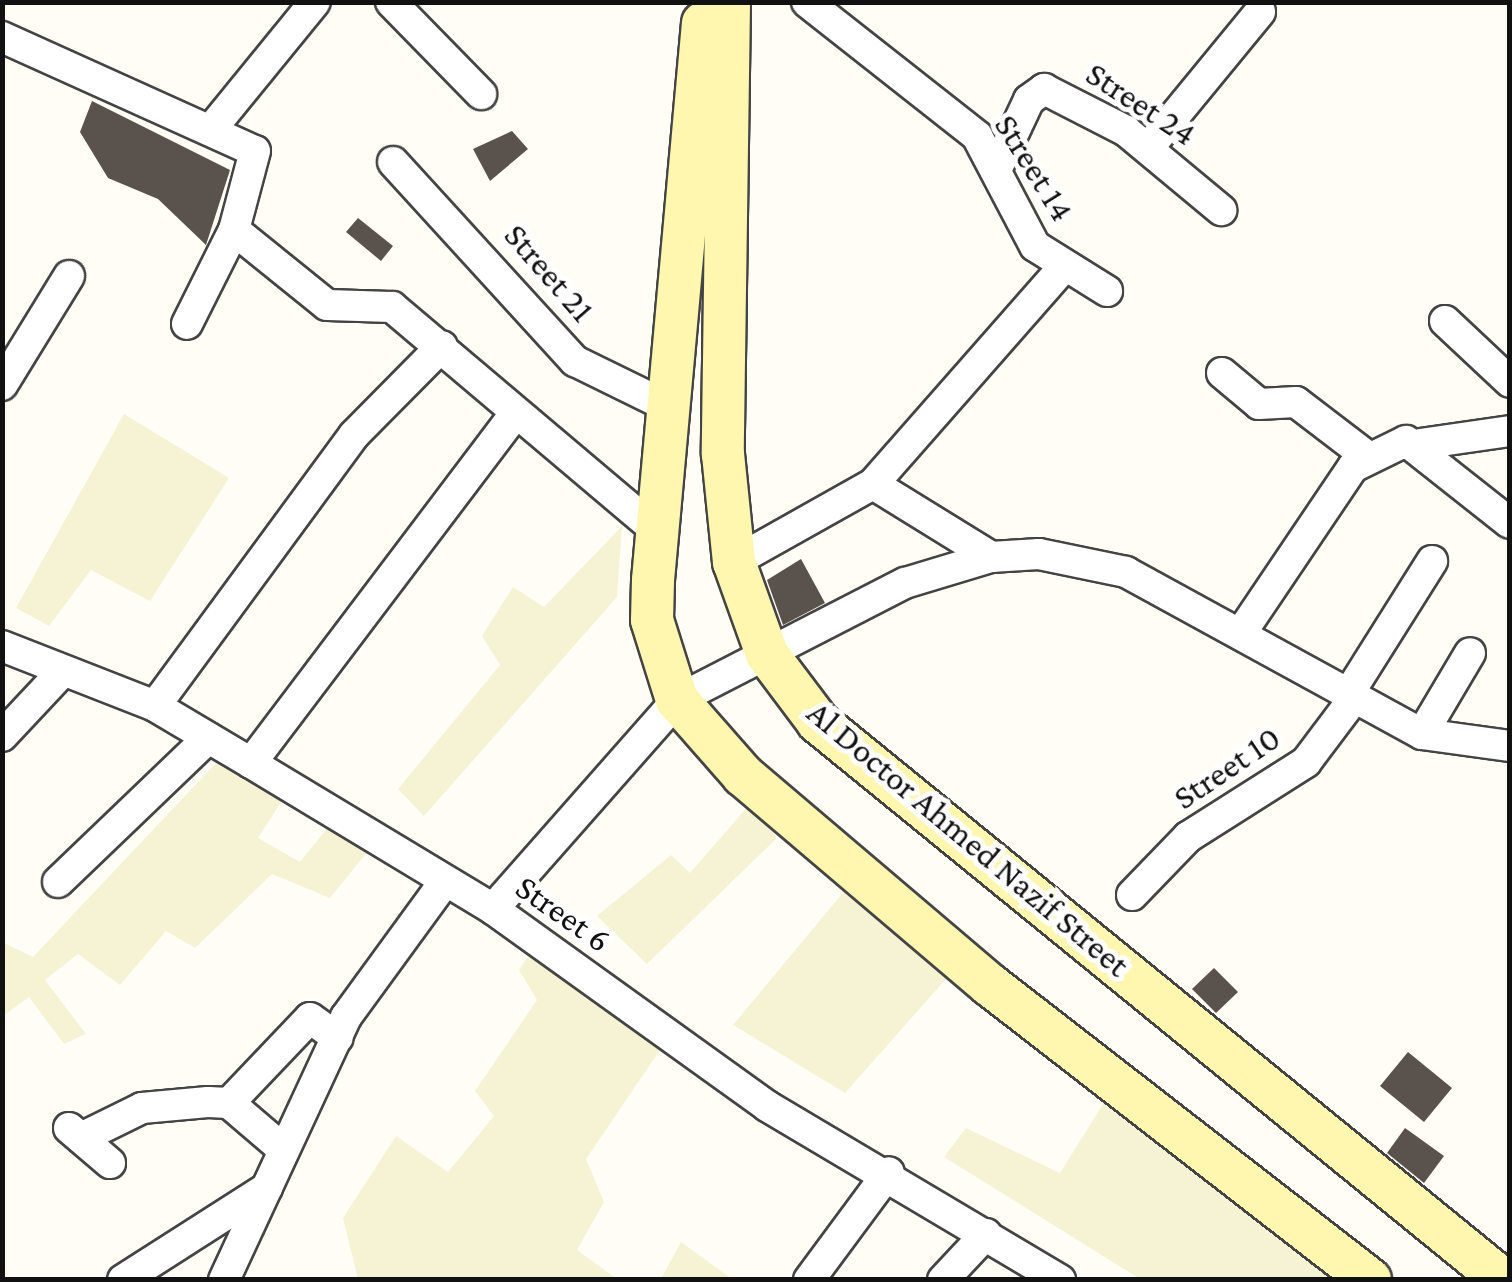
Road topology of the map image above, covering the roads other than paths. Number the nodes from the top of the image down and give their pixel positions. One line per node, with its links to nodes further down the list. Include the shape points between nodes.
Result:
1 (315, 2): 9 (street)
2 (392, 2): 8 (street)
3 (705, 2): 24 (main road)
4 (729, 2): 34 (main road, Al Doctor Ahmed Nazif Street, via 723,454)
5 (807, 2): 12 (street, Street 14, via 977,136)
6 (1260, 12): 10 (street)
7 (2, 37): 9 (street)
8 (481, 94)
9 (212, 126): 14 (street, via 255,151)
10 (1150, 147): 12 (street, Street 24, via 1044,89 1029,100); 13 (street, Street 24)
11 (392, 162): 24 (street, Street 21, via 575,361)
12 (998, 168): 15 (street, Street 14, via 1015,217)
13 (1221, 210)
14 (234, 230): 19 (street); 20 (street, via 327,305 380,303)
15 (1062, 269): 17 (street, Street 14); 29 (street)
16 (69, 276): 23 (street)
17 (1106, 292)
18 (1446, 321): 22 (street)
19 (186, 324)
20 (442, 346): 25 (street); 42 (street, via 354,435)
21 (1222, 372): 28 (street, via 1259,404 1296,402)
22 (1510, 382)
23 (2, 385)
24 (667, 406): 31 (main road)
25 (516, 414): 31 (street); 47 (street)
26 (1510, 431): 27 (street)
27 (1420, 444): 28 (street); 30 (street)
28 (1368, 457): 35 (street)
29 (873, 484): 32 (street); 34 (street)
30 (1510, 523)
31 (656, 530): 41 (main road, via 652,620)
32 (990, 557): 35 (street, via 1039,554 1126,572); 38 (street, via 905,583)
33 (1432, 561): 40 (street, Street 10)
34 (734, 562): 38 (main road, Al Doctor Ahmed Nazif Street)
35 (1241, 632): 40 (street)
36 (2, 646): 39 (street, Street 6)
37 (1470, 652): 43 (street)
38 (767, 654): 41 (street); 65 (main road, Al Doctor Ahmed Nazif Street, via 818,722)
39 (62, 672): 42 (street, Street 6); 44 (street)
40 (1352, 695): 43 (street); 50 (street, Street 10, via 1306,762 1188,837)
41 (677, 700): 51 (street); 64 (main road, via 743,776 990,985)
42 (154, 706): 45 (street, Street 6)
43 (1422, 734): 46 (street)
44 (2, 736)
45 (208, 738): 47 (street, Street 6); 49 (street)
46 (1510, 746)
47 (251, 763): 48 (street, Street 6)
48 (446, 881): 51 (street, Street 6); 52 (street)
49 (58, 882)
50 (1132, 895)
51 (494, 909): 56 (street, Street 6, via 767,1106)
52 (338, 1038): 53 (street, via 321,1021 304,1022); 54 (street)
53 (230, 1103): 54 (street); 55 (street, via 142,1108 75,1133)
54 (284, 1150): 57 (street)
55 (110, 1163)
56 (889, 1172): 58 (street, Street 6); 61 (street)
57 (267, 1188): 59 (street); 60 (street)
58 (986, 1234): 62 (street); 63 (street, Street 6)
59 (123, 1280)
60 (224, 1280)
61 (809, 1280)
62 (943, 1280)
63 (1060, 1280)
64 (1370, 1280)
65 (1503, 1280)

